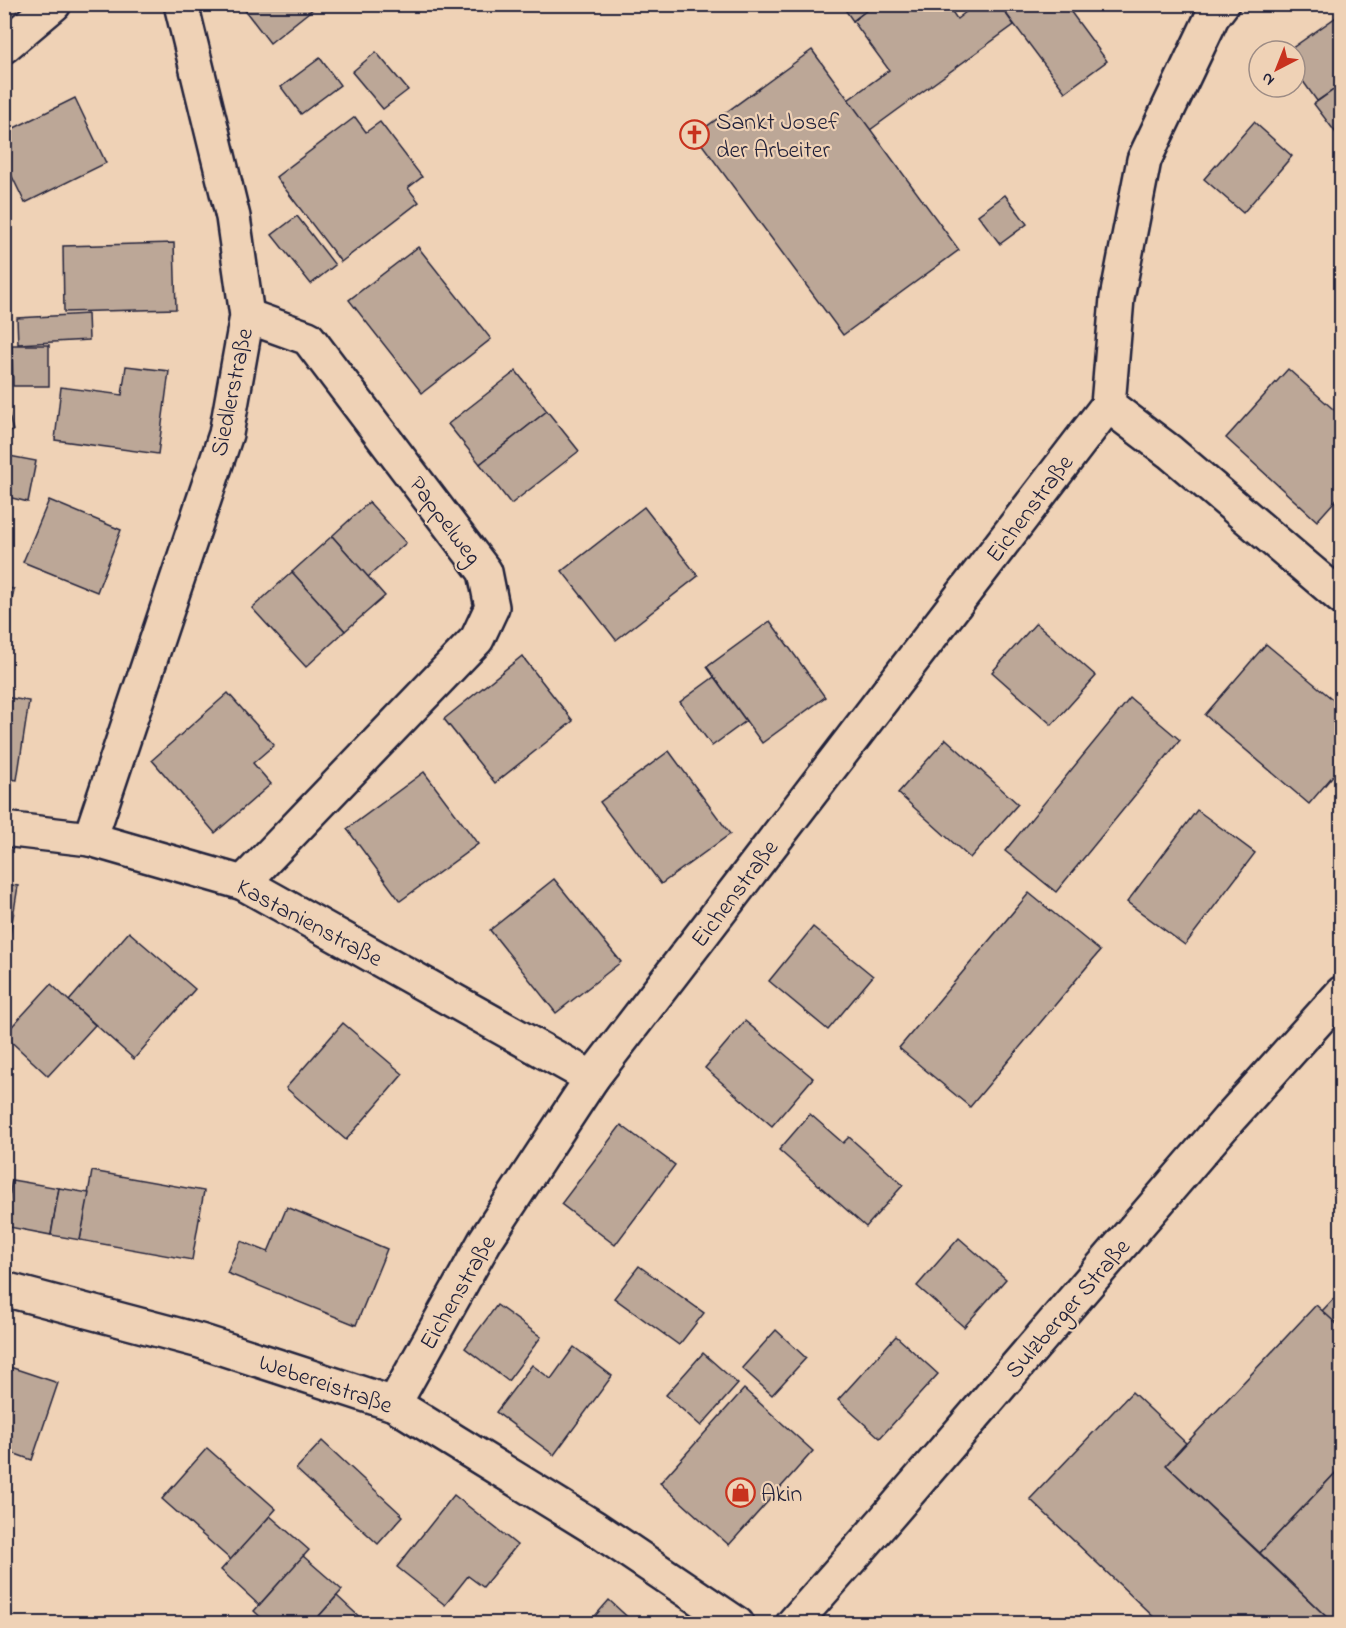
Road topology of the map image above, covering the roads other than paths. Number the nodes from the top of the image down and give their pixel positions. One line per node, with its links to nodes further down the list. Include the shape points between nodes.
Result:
1 (54, 4): 4 (street)
2 (181, 4): 5 (street, Siedlerstraße, via 233,217)
3 (1212, 8): 6 (street, via 1144,160 1117,298)
4 (4, 46)
5 (247, 316): 9 (street, Siedlerstraße, via 226,434); 10 (street, Pappelweg, via 308,338 485,572 492,607 477,639)
6 (1108, 405): 7 (street, via 1170,452); 12 (street, Eichenstraße)
7 (1341, 598)
8 (4, 829): 9 (street, Kastanienstraße)
9 (90, 839): 10 (street, Kastanienstraße)
10 (243, 883): 12 (street, Kastanienstraße)
11 (1341, 993): 16 (street, Sulzberger Straße)
12 (592, 1078): 14 (street, Eichenstraße, via 485,1242)
13 (4, 1289): 14 (street, Webereistraße, via 200,1341)
14 (394, 1404): 15 (street, Webereistraße, via 595,1527)
15 (737, 1623)
16 (793, 1623)

